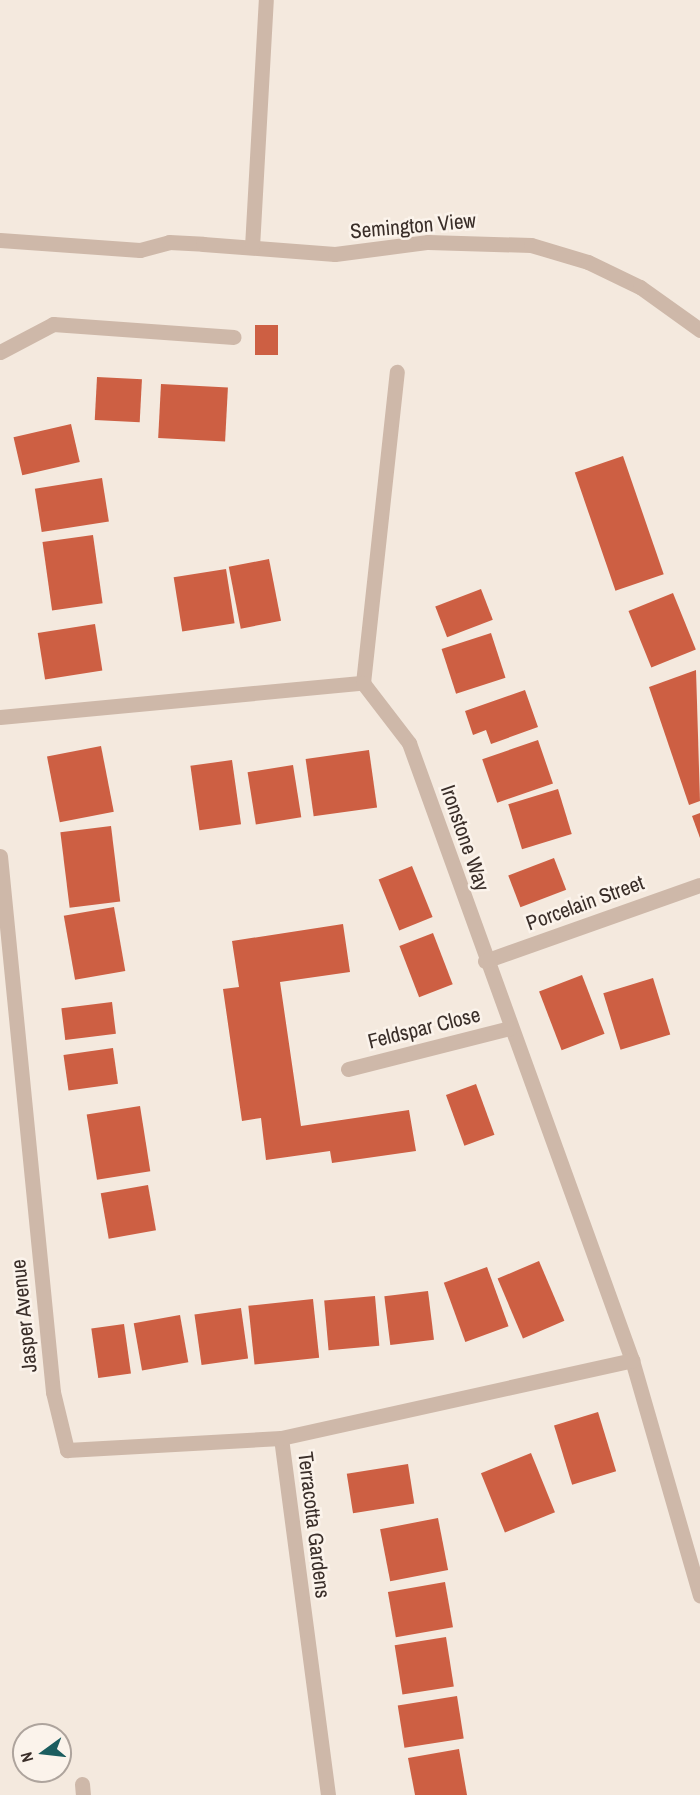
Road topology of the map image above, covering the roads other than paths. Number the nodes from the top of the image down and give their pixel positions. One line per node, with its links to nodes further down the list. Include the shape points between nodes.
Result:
1 (266, 0): 3 (street)
2 (0, 240): 3 (street, Semington View, via 140,250 169,242)
3 (252, 247): 4 (street, Semington View, via 335,254 428,242 531,245 588,262 640,287)
4 (700, 330)
5 (234, 338): 6 (street, via 53,324)
6 (0, 352)
7 (397, 372): 8 (street)
8 (363, 683): 9 (street); 12 (street, Ironstone Way, via 409,743)
9 (0, 717)
10 (0, 856): 16 (street, Jasper Avenue, via 53,1392 67,1450)
11 (700, 885): 12 (street, Porcelain Street)
12 (485, 961): 13 (street, Ironstone Way)
13 (510, 1028): 14 (street, Feldspar Close); 15 (street, Ironstone Way)
14 (348, 1069)
15 (632, 1360): 16 (street, Terracotta Gardens); 17 (street, Ironstone Way)
16 (281, 1438): 18 (street, Terracotta Gardens)
17 (700, 1595)
18 (328, 1795)

